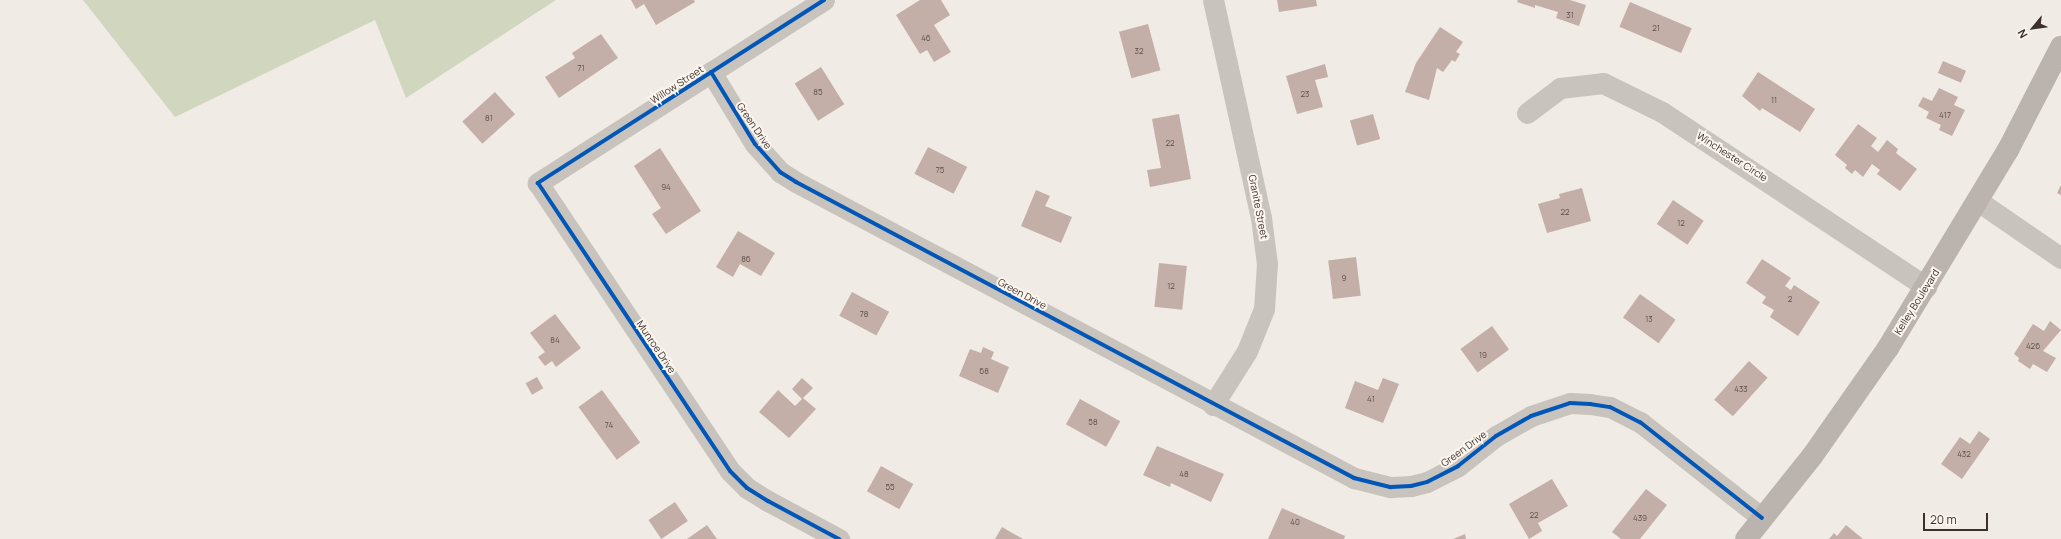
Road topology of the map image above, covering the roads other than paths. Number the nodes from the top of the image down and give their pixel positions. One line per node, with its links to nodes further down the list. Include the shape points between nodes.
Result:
1 (824, 0): 4 (street, Willow Street)
2 (1213, 0): 10 (street, Granite Street, via 1261,218 1267,264 1264,309 1247,351)
3 (2061, 48): 7 (main road, Kelley Boulevard)
4 (711, 72): 6 (street, Willow Street); 10 (street, Green Drive, via 755,144 786,175)
5 (1527, 114): 9 (street, Winchester Circle, via 1560,88 1604,83 1662,112)
6 (538, 183): 12 (street, Munroe Drive, via 730,471 747,488)
7 (1978, 201): 8 (street); 9 (main road, Kelley Boulevard)
8 (2061, 258)
9 (1926, 287): 11 (main road, Kelley Boulevard, via 1888,348 1813,455)
10 (1213, 405): 11 (street, Green Drive, via 1354,478 1391,487 1411,486 1444,474 1496,436 1550,408 1570,403 1610,406 1640,422)
11 (1762, 518): 14 (main road, Kelley Boulevard)
12 (807, 532): 13 (street, Munroe Drive)
13 (839, 539)
14 (1746, 539)

